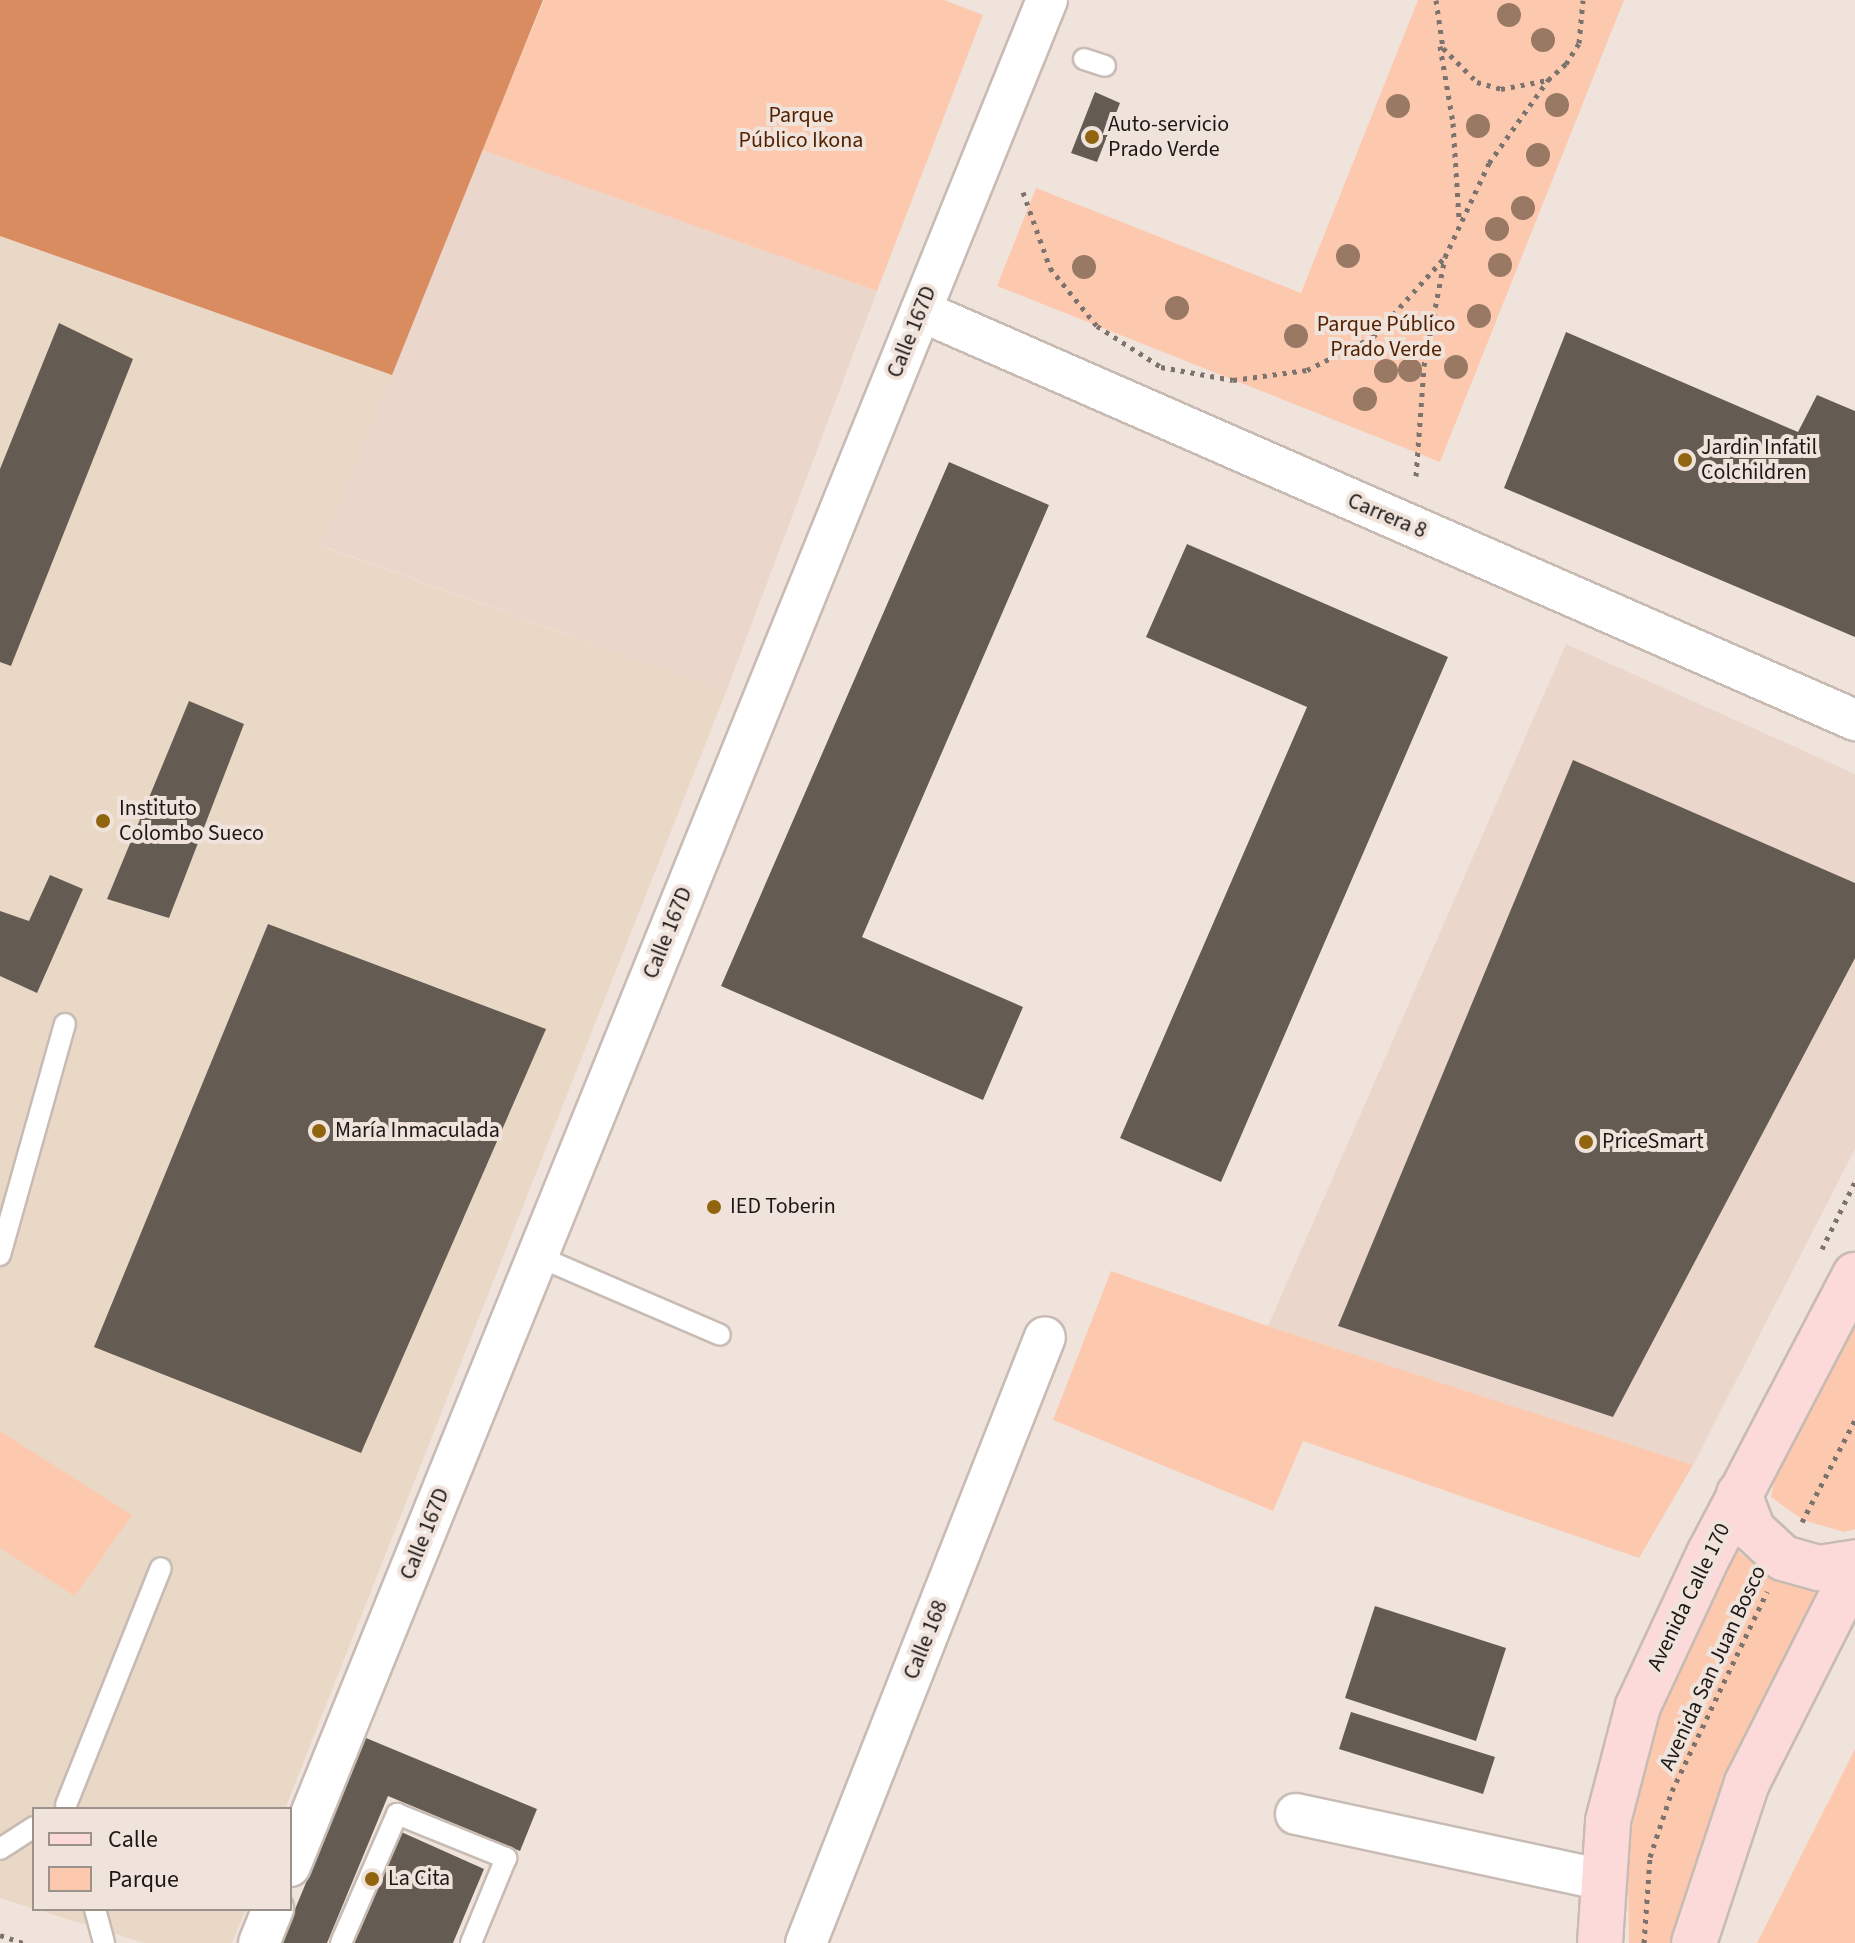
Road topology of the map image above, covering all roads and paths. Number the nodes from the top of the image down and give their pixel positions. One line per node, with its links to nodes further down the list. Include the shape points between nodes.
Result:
1 (1047, 0): 11 (street, Calle 167D)
2 (1436, 0): 4 (path)
3 (1583, 0): 7 (path, via 1579,43)
4 (1436, 24): 7 (path, via 1443,48 1477,82 1501,89); 9 (path, via 1453,123)
5 (1084, 59): 6 (lane)
6 (1105, 66)
7 (1548, 80): 9 (path, via 1489,163)
8 (1023, 192): 10 (path, via 1050,268 1097,326 1161,367 1233,380 1307,370 1373,337)
9 (1459, 224): 10 (path)
10 (1445, 257): 12 (path, via 1424,366)
11 (921, 311): 13 (street, Carrera 8); 16 (street, Calle 167D)
12 (1416, 476)
13 (1855, 720)
14 (65, 1024): 15 (lane)
15 (0, 1255)
16 (537, 1256): 18 (lane); 30 (street, Calle 167D)
17 (1855, 1275): 21 (main road, Avenida Calle 170)
18 (720, 1335)
19 (1045, 1337): 40 (street, Calle 168)
20 (1855, 1420): 22 (path, Avenida San Juan Bosco)
21 (1739, 1494): 22 (main road, via 1753,1530); 31 (main road, Avenida Calle 170, via 1638,1706 1613,1797)
22 (1783, 1558): 23 (main road, via 1819,1568); 42 (path, Avenida San Juan Bosco, via 1672,1791 1650,1857)
23 (1855, 1562)
24 (161, 1568): 26 (lane)
25 (1855, 1569): 43 (main road, via 1747,1783)
26 (65, 1807)
27 (1296, 1814): 31 (street)
28 (32, 1828): 29 (lane)
29 (0, 1849)
30 (292, 1861)
31 (1604, 1880): 41 (main road, Avenida Calle 170)
32 (96, 1911): 36 (lane)
33 (272, 1911): 37 (street)
34 (0, 1935): 35 (path)
35 (23, 1943)
36 (104, 1943)
37 (259, 1943)
38 (341, 1943): 39 (lane, via 397,1814 506,1858)
39 (471, 1943)
40 (806, 1943)
41 (1600, 1943)
42 (1644, 1943)
43 (1694, 1943)

